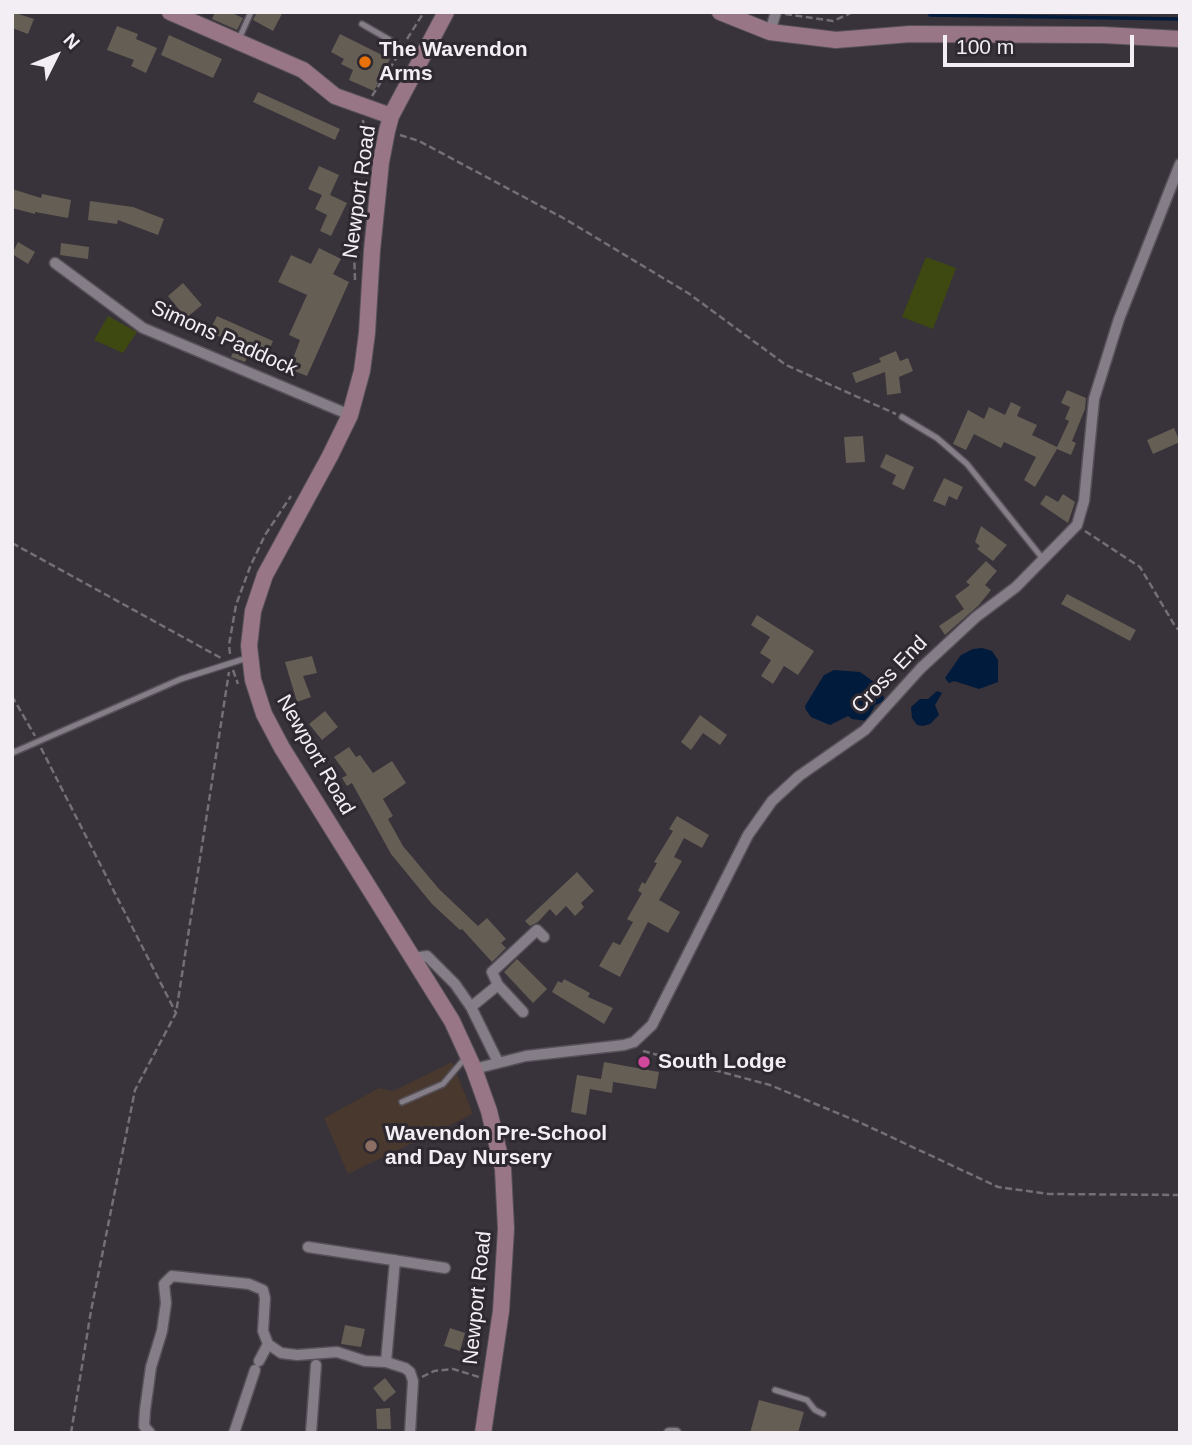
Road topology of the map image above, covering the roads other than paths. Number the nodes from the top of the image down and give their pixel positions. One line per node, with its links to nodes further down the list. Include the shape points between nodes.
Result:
1 (170, 12): 9 (street)
2 (251, 12): 9 (lane)
3 (446, 12): 10 (street, Newport Road)
4 (720, 12): 7 (street)
5 (776, 12): 7 (street)
6 (362, 24): 10 (lane)
7 (770, 32): 8 (street, via 836,40 910,34)
8 (1180, 38)
9 (237, 42): 11 (street, via 303,70 335,96)
10 (421, 58): 11 (street, Newport Road)
11 (389, 124): 14 (street, Newport Road, via 381,162 362,371)
12 (1180, 164): 16 (street, Cross End, via 1119,319 1094,399 1084,501 1077,525)
13 (55, 263): 14 (street, Simons Paddock, via 143,328)
14 (350, 415): 17 (street, Newport Road, via 265,575 253,611)
15 (902, 416): 16 (lane, via 967,464)
16 (1043, 559): 25 (street, Cross End, via 921,668 865,730 772,801 748,835 652,1025 634,1042)
17 (250, 657): 18 (lane, via 181,679); 20 (street, Newport Road, via 264,714 282,748)
18 (12, 753)
19 (544, 937): 21 (street, via 537,930 492,972)
20 (414, 958): 22 (street, via 427,956 442,968); 24 (street, Newport Road)
21 (498, 985): 22 (street); 23 (street)
22 (471, 1007): 25 (street)
23 (523, 1012)
24 (471, 1061): 25 (street); 26 (lane, via 443,1084); 39 (street, Newport Road, via 496,1138 506,1206 501,1311)
25 (498, 1062)
26 (402, 1102)
27 (308, 1247): 28 (street)
28 (395, 1260): 29 (street); 31 (street)
29 (445, 1268)
30 (268, 1344): 31 (street, via 281,1353 337,1352); 35 (street, via 263,1331 263,1290 249,1284 172,1276 164,1284 162,1331 146,1399 145,1426); 36 (street)
31 (386, 1362): 38 (street, via 411,1375)
32 (316, 1364): 37 (street)
33 (775, 1390): 34 (lane, via 807,1400)
34 (823, 1415)
35 (150, 1433)
36 (234, 1433)
37 (311, 1433)
38 (410, 1433)
39 (482, 1433)
40 (669, 1433): 41 (street)
41 (676, 1433)

